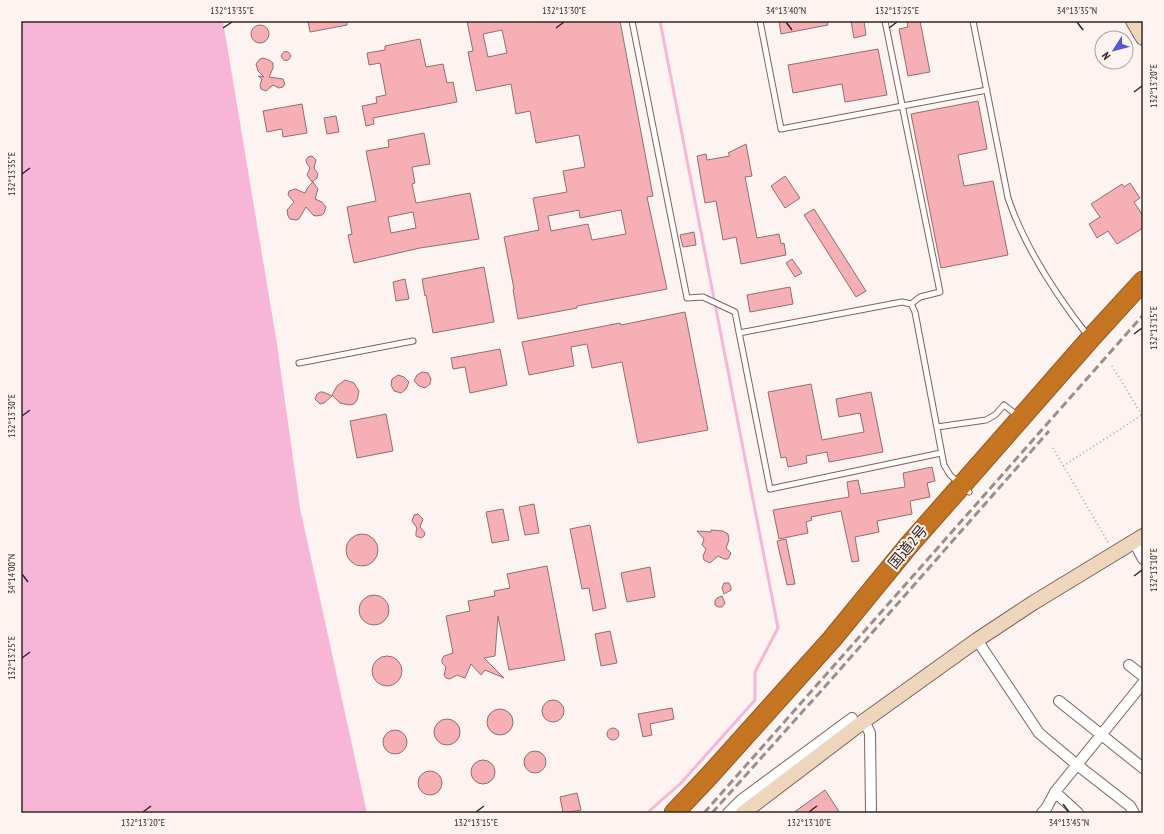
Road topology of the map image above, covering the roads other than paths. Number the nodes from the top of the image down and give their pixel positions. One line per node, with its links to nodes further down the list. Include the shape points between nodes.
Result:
1 (632, 21): 12 (lane, via 687,298 703,297 735,312)
2 (760, 21): 8 (lane, via 781,130)
3 (885, 21): 8 (lane)
4 (973, 21): 7 (lane)
5 (1133, 21): 6 (street)
6 (1143, 38)
7 (987, 90): 8 (lane); 13 (lane, via 1008,198 1015,217 1046,275)
8 (903, 106): 11 (lane, via 940,292 920,297)
9 (1143, 281): 13 (highway, 国道2号)
10 (1143, 294): 19 (highway, 国道2号, via 1034,421)
11 (911, 304): 12 (lane, via 902,302); 17 (lane, via 915,312)
12 (739, 333): 18 (lane, via 770,489)
13 (1090, 339): 16 (highway, 国道2号)
14 (413, 341): 15 (lane)
15 (299, 363)
16 (1021, 418): 17 (lane, via 1004,405 995,416 986,420); 19 (highway, 国道2号)
17 (937, 427): 18 (lane)
18 (942, 454): 19 (lane, via 946,470)
19 (965, 489): 32 (highway, 国道2号, via 909,545 832,639); 33 (highway, 国道2号)
20 (1138, 539): 21 (street); 22 (street)
21 (1143, 559)
22 (976, 640): 27 (street); 30 (street, via 1039,733)
23 (1129, 664): 24 (street)
24 (1143, 676)
25 (1143, 683): 28 (street)
26 (1059, 701): 28 (street)
27 (858, 719): 34 (street, via 741,800); 35 (street); 36 (street, via 870,733)
28 (1101, 733): 29 (street); 30 (street)
29 (1141, 763)
30 (1076, 764): 31 (street); 39 (street, via 1130,806)
31 (1055, 792): 37 (street); 38 (street)
32 (674, 813)
33 (688, 813)
34 (728, 813)
35 (743, 813)
36 (871, 813)
37 (1042, 813)
38 (1078, 813)
39 (1134, 813)

